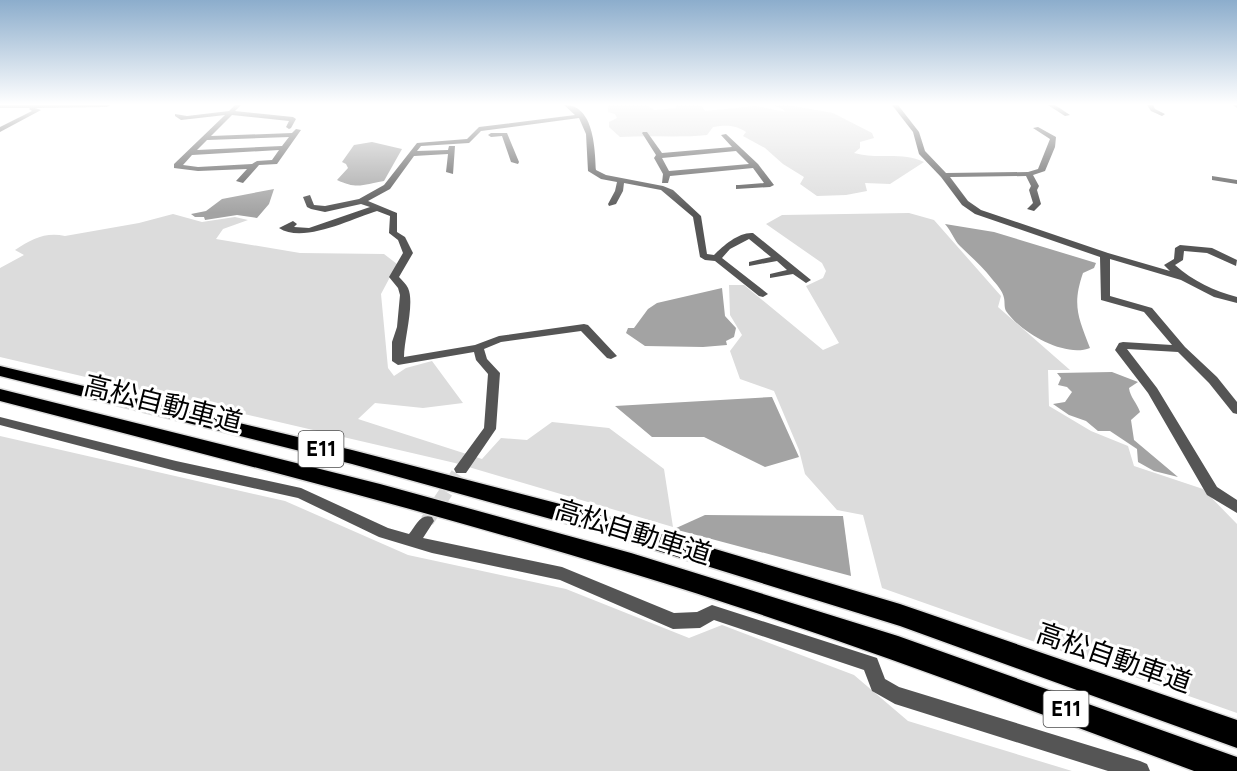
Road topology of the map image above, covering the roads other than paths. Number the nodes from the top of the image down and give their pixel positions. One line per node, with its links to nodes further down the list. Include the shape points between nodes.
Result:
1 (202, 141): 14 (street)
2 (289, 141): 11 (street)
3 (469, 141): 15 (street, via 419,144)
4 (507, 141): 17 (street)
5 (592, 141): 25 (street, via 592,171)
6 (650, 141): 16 (street)
7 (730, 141): 12 (street)
8 (919, 141): 23 (street, via 922,152)
9 (1054, 141): 22 (street, via 1041,171)
10 (691, 142): 13 (street)
11 (284, 148): 14 (street); 18 (street, via 274,162)
12 (738, 148): 13 (street); 19 (street)
13 (700, 152): 16 (street)
14 (189, 153): 18 (street, via 177,166)
15 (410, 154): 20 (street, via 452,150); 33 (street, via 387,186)
16 (660, 155): 21 (street)
17 (515, 162)
18 (254, 166): 26 (street)
19 (755, 166): 21 (street); 28 (street)
20 (450, 172)
21 (667, 174): 29 (street)
22 (1028, 174): 23 (street); 36 (street, via 1035,186 1037,204)
23 (944, 175): 38 (street, via 965,203 978,212)
24 (1215, 178): 27 (street)
25 (621, 180): 29 (street); 34 (street)
26 (240, 181)
27 (1237, 182)
28 (770, 185): 30 (street); 31 (street)
29 (663, 188): 39 (street, via 697,216 703,255)
30 (739, 188)
31 (777, 192)
32 (307, 197): 33 (street, via 311,207 325,209)
33 (362, 201): 35 (street)
34 (612, 204)
35 (376, 208): 37 (street, via 310,231 283,228); 49 (street, via 394,215 393,233 402,239 408,253 394,277 405,295 398,361)
36 (1031, 209)
37 (293, 224)
38 (1105, 255): 45 (street); 50 (street, via 1105,298 1148,310)
39 (717, 258): 40 (street, via 727,247 750,235); 47 (street)
40 (778, 258): 42 (street); 43 (street)
41 (1237, 263): 45 (street, via 1209,250 1180,248 1178,260 1169,265)
42 (752, 264)
43 (794, 271): 44 (street); 46 (street)
44 (773, 276)
45 (1184, 278): 48 (street)
46 (806, 280)
47 (763, 294)
48 (1237, 300)
49 (478, 348): 51 (street, via 499,339 584,327); 56 (street, via 482,360 494,373 490,429)
50 (1181, 349): 54 (street); 57 (street, via 1123,345 1121,350 1154,391 1212,491)
51 (611, 356)
52 (0, 371): 60 (highway, 高松自動車道 / E11, via 352,457 640,536 900,615)
53 (0, 394): 62 (highway, 高松自動車道 / E11, via 380,492 631,563 898,648)
54 (1237, 410)
55 (0, 421): 59 (street, via 301,493 384,533)
56 (461, 469)
57 (1237, 507)
58 (427, 521): 59 (street)
59 (413, 541): 61 (street, via 562,574 673,621 700,620 712,612 871,664 878,685 895,695)
60 (1237, 734)
61 (1140, 771)
62 (1234, 771)

